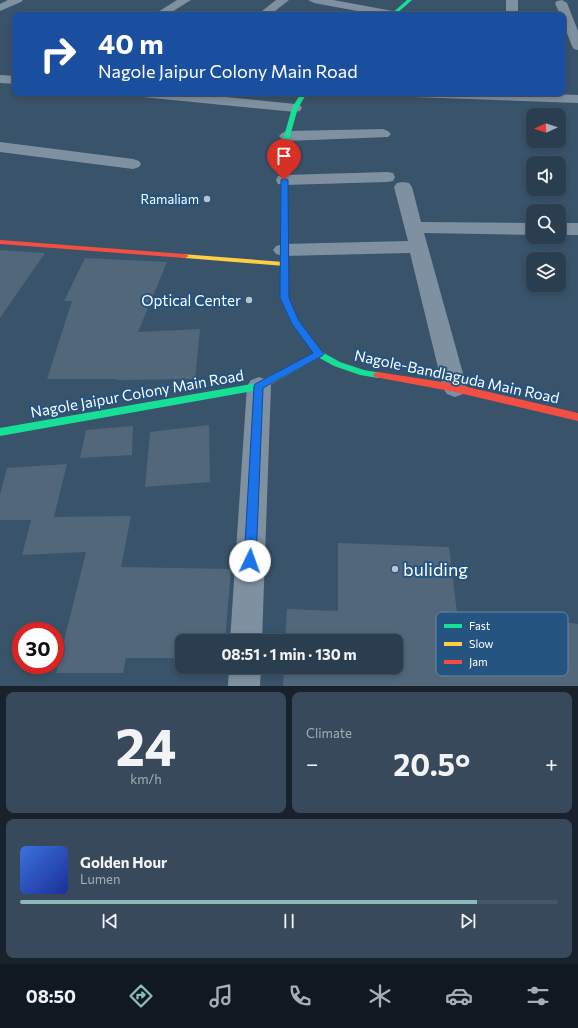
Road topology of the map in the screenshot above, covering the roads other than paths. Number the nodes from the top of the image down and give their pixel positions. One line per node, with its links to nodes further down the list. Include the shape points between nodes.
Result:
1 (17, 0): 8 (street)
2 (185, 0): 9 (street)
3 (284, 0): 10 (street)
4 (314, 0): 11 (street)
5 (410, 0): 12 (street)
6 (512, 0): 13 (street)
7 (561, 3): 14 (street)
8 (0, 8)
9 (164, 12)
10 (267, 12)
11 (376, 12)
12 (396, 12)
13 (512, 12)
14 (565, 12)
15 (566, 16): 16 (street)
16 (578, 46)
17 (0, 79): 18 (street)
18 (12, 80)
19 (179, 96): 23 (street)
20 (302, 96): 23 (street, Nagole-Bandlaguda Main Road)
21 (541, 96): 22 (street)
22 (578, 99)
23 (295, 108): 25 (street, Nagole-Bandlaguda Main Road)
24 (383, 134): 25 (street)
25 (287, 136): 28 (street, Nagole-Bandlaguda Main Road)
26 (0, 147): 27 (street)
27 (133, 164)
28 (284, 180): 29 (street, via 395,182); 35 (street, Nagole-Bandlaguda Main Road)
29 (414, 227): 30 (street); 34 (street)
30 (526, 229)
31 (566, 229): 32 (street)
32 (578, 229)
33 (0, 242): 35 (street)
34 (419, 247): 35 (street); 38 (street)
35 (284, 257): 36 (street, Nagole-Bandlaguda Main Road, via 284,298 295,322)
36 (319, 354): 37 (street, Nagole Jaipur Colony Main Road); 38 (street, Nagole-Bandlaguda Main Road, via 337,364 363,373)
37 (259, 386): 40 (street, Nagole Jaipur Colony Main Road); 41 (street)
38 (455, 388): 39 (street, Nagole-Bandlaguda Main Road)
39 (578, 417)
40 (0, 432)
41 (246, 634)
42 (245, 674): 43 (street)
43 (244, 686)

